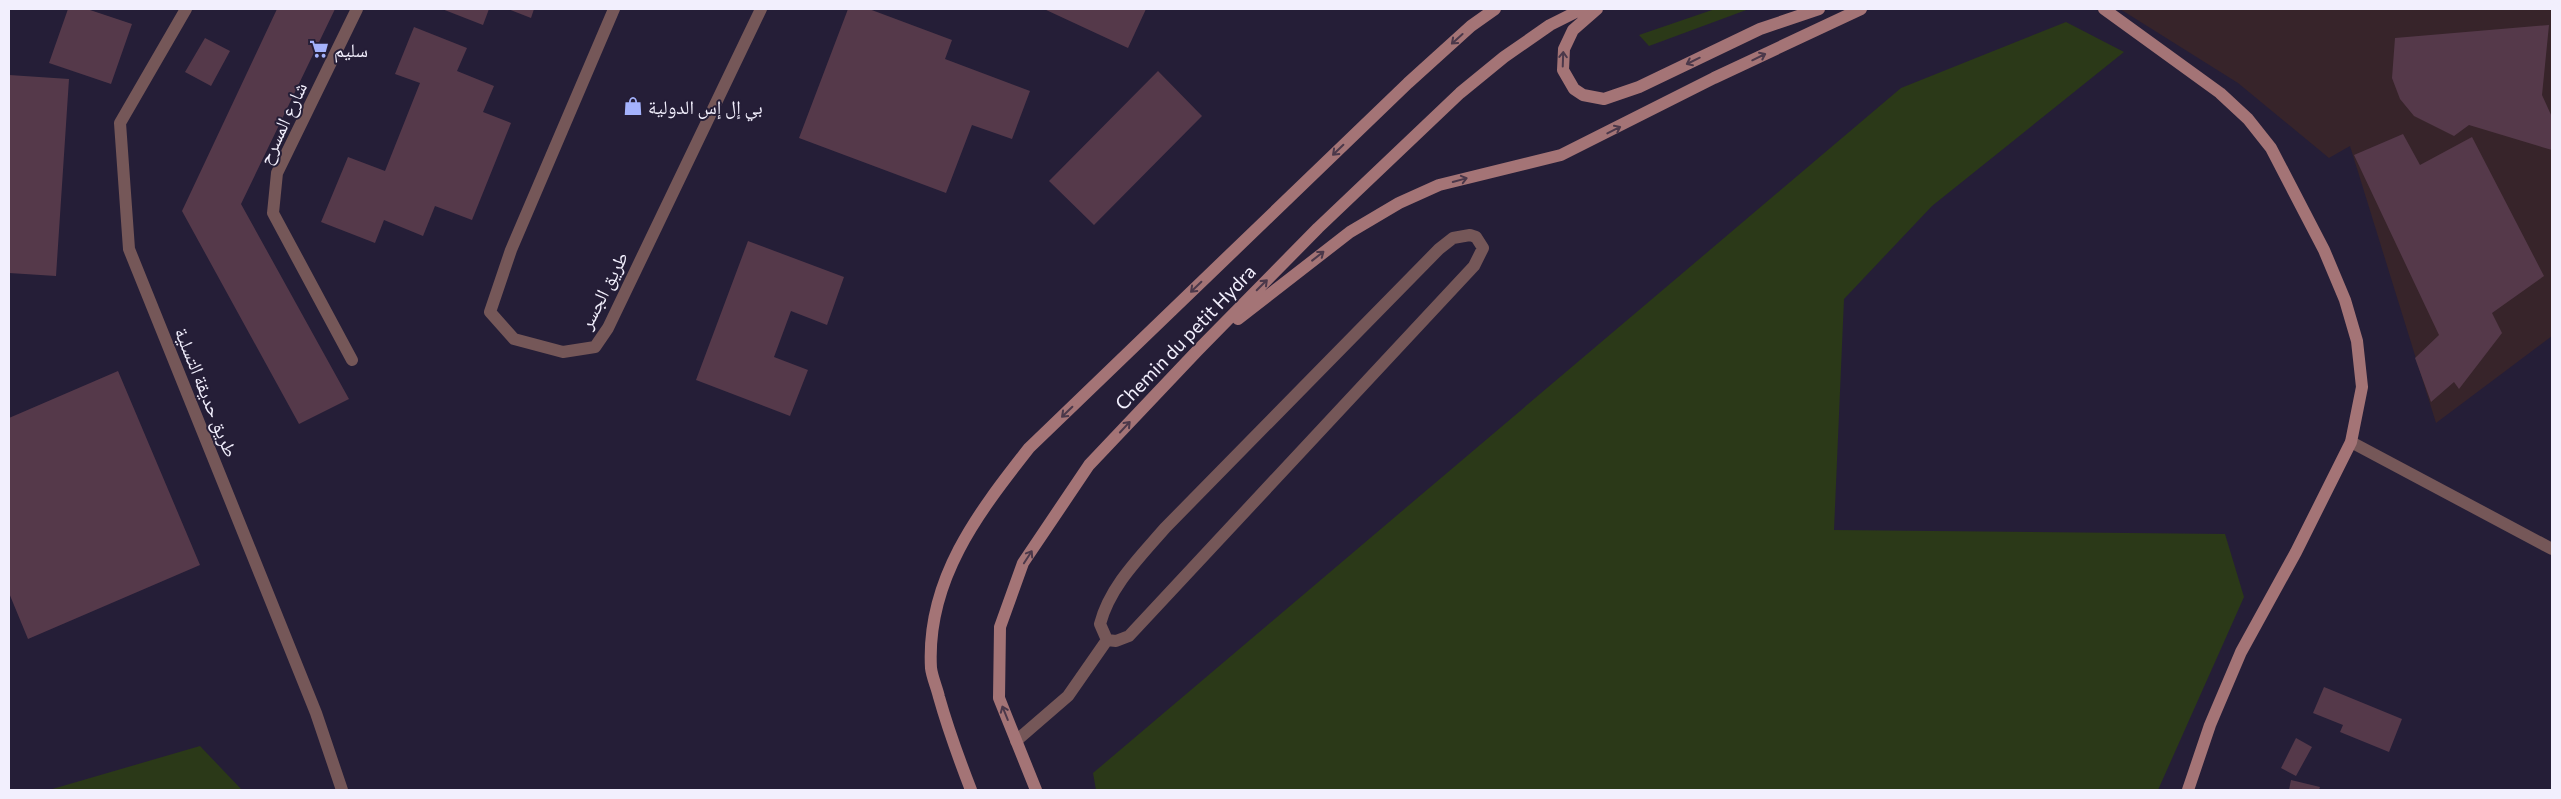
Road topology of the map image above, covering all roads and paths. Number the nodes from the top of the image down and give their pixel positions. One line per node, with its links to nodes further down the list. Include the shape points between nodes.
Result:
1 (186, 9): 17 (street, طريق حديقة التسلية, via 120,124 129,249 316,713)
2 (357, 9): 12 (street, شارع المسرح, via 277,173 273,213)
3 (614, 9): 4 (street, طريق الجسر, via 511,250 490,312 514,339 563,352 595,346 608,328)
4 (760, 9)
5 (1495, 9): 18 (main road, Chemin du petit Hydra, one-way to 18, via 1471,26 1408,83 1029,448 990,497 945,576 933,620 931,669 950,737)
6 (1582, 9): 11 (main road, Chemin du petit Hydra, one-way to 6, via 1318,228 1460,93 1550,25)
7 (1597, 9): 8 (main road, one-way to 7, via 1760,29 1639,87 1604,99 1583,95 1574,89 1563,70 1564,49 1573,30)
8 (1819, 9)
9 (1861, 9): 11 (main road, one-way to 9, via 1350,232 1399,203 1439,186 1561,155)
10 (2104, 9): 13 (main road, via 2220,93 2248,119 2271,148 2324,250 2358,341 2362,387)
11 (1197, 351): 16 (main road, Chemin du petit Hydra, one-way to 11, via 998,698 1000,626 1023,563 1089,465)
12 (352, 360)
13 (2350, 442): 14 (street); 20 (main road, via 2296,552 2241,652)
14 (2552, 549)
15 (1107, 640): 15 (street, via 1100,624 1108,603 1126,574 1165,528 1446,243 1462,236 1476,237 1483,248 1482,254 1464,278 1129,636 1116,641); 16 (street, via 1068,696)
16 (1016, 741): 19 (main road, Chemin du petit Hydra)
17 (342, 790)
18 (971, 790)
19 (1036, 790)
20 (2188, 790)

